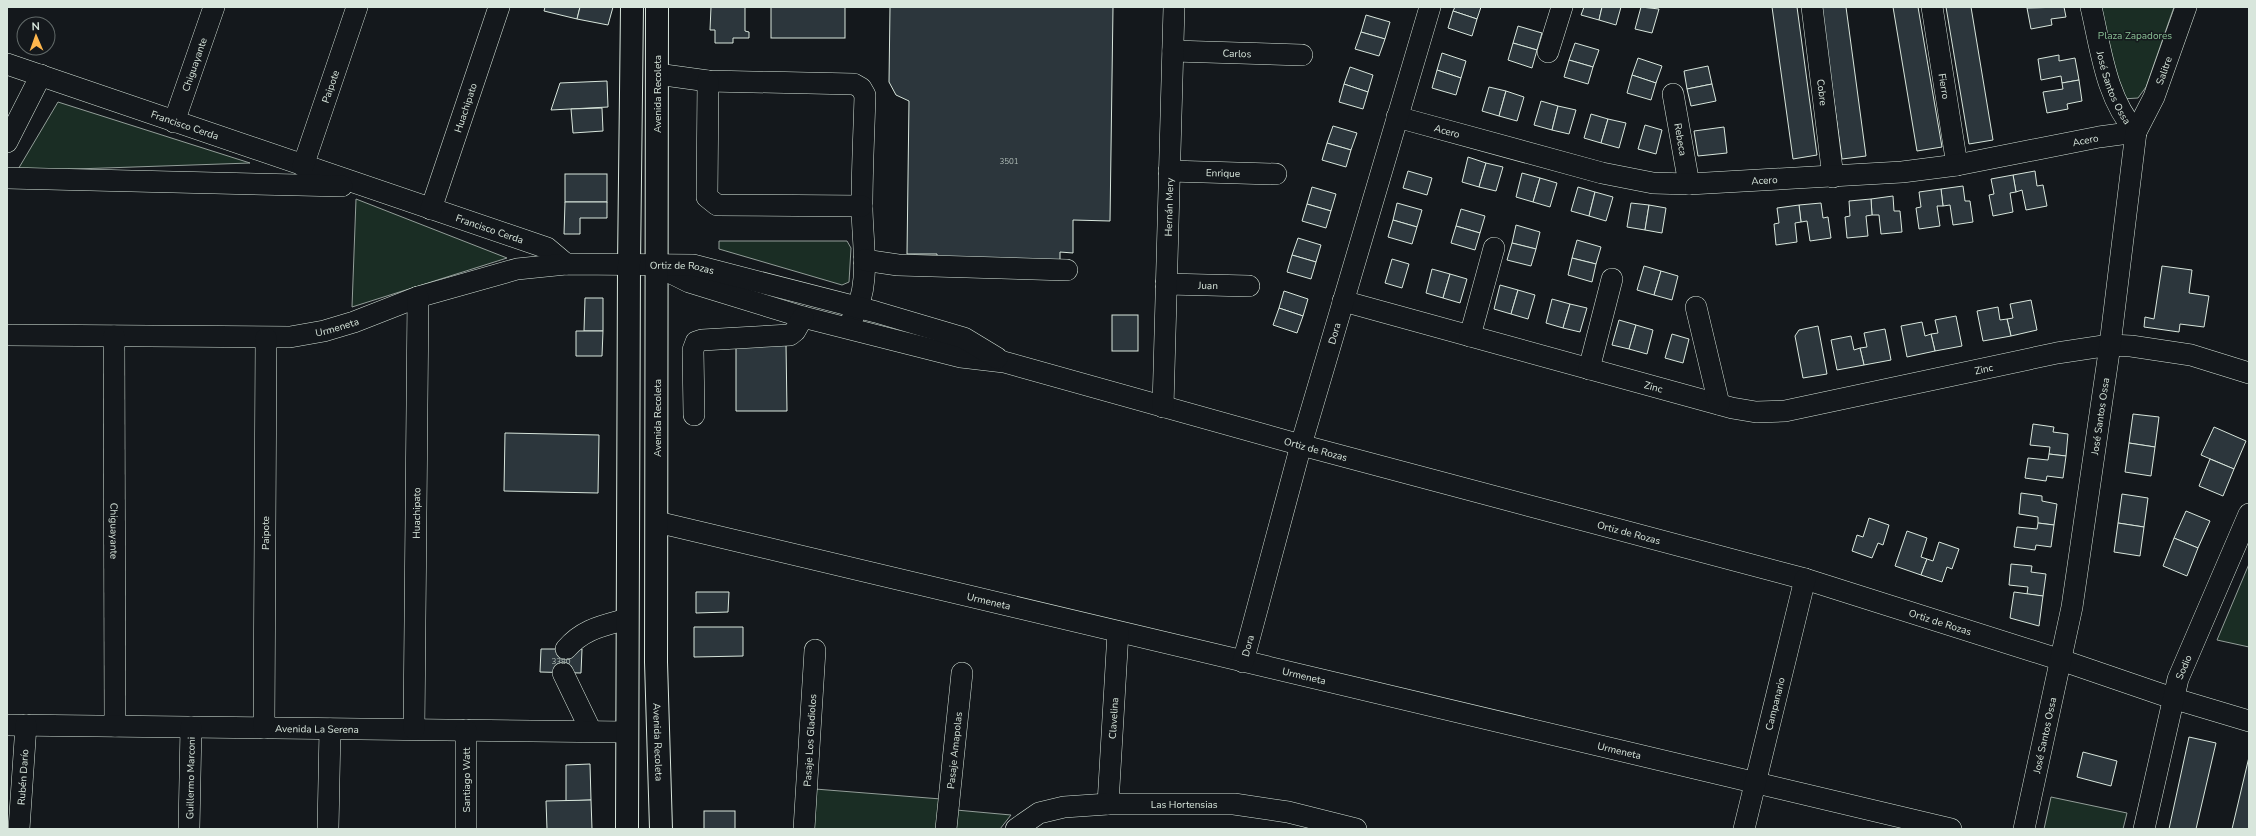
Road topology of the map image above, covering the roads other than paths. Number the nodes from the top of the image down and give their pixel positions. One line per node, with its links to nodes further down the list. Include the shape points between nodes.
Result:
1 (214, 7): 22 (street, Chiguayante)
2 (357, 7): 25 (street, Paipote)
3 (500, 7): 34 (street, Huachipato)
4 (632, 7): 38 (main road)
5 (657, 7): 17 (main road, Avenida Recoleta)
6 (1174, 7): 13 (street, Hernán Mery)
7 (1430, 7): 21 (street, Dora)
8 (1562, 7): 14 (street)
9 (1812, 7): 29 (street, Cobre)
10 (1932, 7): 26 (street, Fierro)
11 (2091, 7): 23 (street, José Santos Ossa, via 2114,98 2119,110)
12 (2186, 7): 23 (street, Salitre, via 2154,97)
13 (1173, 51): 15 (street, Carlos); 27 (street, Hernán Mery)
14 (1548, 52)
15 (1302, 55)
16 (7, 64): 18 (street, Francisco Cerda)
17 (658, 74): 19 (street); 39 (main road, Avenida Recoleta)
18 (41, 75): 22 (street, Francisco Cerda); 24 (street)
19 (708, 81): 33 (street, via 854,84 861,88 865,96); 33 (street, via 707,197 710,202 717,205)
20 (1673, 94): 31 (street, Rebeca)
21 (1397, 117): 31 (street, Acero, via 1622,178 1653,183); 45 (street, Dora)
22 (174, 122): 25 (street, Francisco Cerda)
23 (2136, 132): 26 (street, Acero, via 2099,137); 54 (street, José Santos Ossa)
24 (7, 142)
25 (303, 166): 32 (street, Francisco Cerda)
26 (1958, 166): 29 (street, Acero)
27 (1169, 171): 28 (street, Enrique); 42 (street, Hernán Mery)
28 (1276, 174)
29 (1833, 177): 31 (street, Acero)
30 (7, 178): 32 (street, Francisco Cerda)
31 (1689, 184)
32 (363, 186): 34 (street, Francisco Cerda)
33 (862, 206): 36 (street)
34 (431, 209): 37 (street, Francisco Cerda, via 547,248)
35 (1494, 248): 52 (street)
36 (864, 260): 40 (street, via 898,265); 47 (street, via 864,282)
37 (566, 264): 38 (street, Urmeneta); 44 (street, Urmeneta, via 517,269)
38 (628, 265): 39 (street, Urmeneta); 62 (main road)
39 (657, 266): 47 (street, Ortiz de Rozas, via 693,266); 48 (street, Ortiz de Rozas, via 689,282); 64 (main road, Avenida Recoleta)
40 (1067, 270)
41 (1612, 279): 56 (street)
42 (1166, 284): 43 (street, Juan); 59 (street, Hernán Mery)
43 (1249, 286)
44 (418, 297): 53 (street, Urmeneta, via 324,331); 81 (street, Huachipato)
45 (1343, 301): 52 (street, Zinc); 61 (street, Dora)
46 (1696, 306): 58 (street)
47 (858, 307): 49 (street); 55 (street, Ortiz de Rozas, via 964,338)
48 (803, 317): 49 (street, Ortiz de Rozas); 60 (street, via 796,331 790,335 696,342)
49 (844, 327): 55 (street, Ortiz de Rozas, via 961,357)
50 (7, 335): 51 (street, Urmeneta)
51 (114, 336): 53 (street, Urmeneta); 77 (street, Chiguayante)
52 (1470, 336): 56 (street, Zinc)
53 (266, 338): 79 (street, Paipote)
54 (2110, 345): 57 (street, Zinc, via 2191,355); 58 (street, Zinc, via 2057,353 1785,411 1756,412); 70 (street, José Santos Ossa, via 2072,607)
55 (1004, 362): 59 (street, Ortiz de Rozas)
56 (1589, 369): 58 (street, Zinc)
57 (2249, 373)
58 (1719, 404)
59 (1163, 407): 61 (street, Ortiz de Rozas)
60 (694, 415)
61 (1301, 445): 65 (street, Ortiz de Rozas); 71 (street, Dora)
62 (628, 490): 64 (main road, via 639,512); 66 (main road)
63 (2249, 514): 74 (street, Sodio, via 2186,658)
64 (657, 522): 67 (street, Urmeneta); 93 (main road, Avenida Recoleta, via 657,677)
65 (1805, 579): 70 (street, Ortiz de Rozas); 85 (street, Campanario)
66 (627, 619): 68 (street, via 587,631); 84 (main road)
67 (1118, 632): 71 (street, Urmeneta); 86 (street, Clavelina)
68 (566, 649)
69 (815, 650): 94 (street, Pasaje Los Gladiolos)
70 (2061, 660): 74 (street, Ortiz de Rozas); 100 (street, José Santos Ossa)
71 (1243, 662): 85 (street, Urmeneta)
72 (962, 672): 95 (street, Pasaje Amapolas)
73 (563, 673): 83 (street)
74 (2172, 698): 75 (street, Ortiz de Rozas); 101 (street, Sodio)
75 (2249, 721)
76 (17, 725): 77 (street, Avenida La Serena); 88 (street, Rubén Darío)
77 (115, 726): 78 (street, Avenida La Serena)
78 (191, 727): 79 (street, Avenida La Serena); 89 (street, Guillermo Marconi)
79 (264, 728): 80 (street, Avenida La Serena)
80 (330, 728): 81 (street, Avenida La Serena); 90 (street)
81 (414, 729): 82 (street, Avenida La Serena)
82 (466, 730): 83 (street, Avenida La Serena); 91 (street, Santiago Watt)
83 (590, 732): 84 (street, Avenida La Serena)
84 (627, 732): 92 (main road)
85 (1755, 783): 98 (street, Campanario); 99 (street, Urmeneta)
86 (1108, 804): 87 (street, Las Hortensias, via 1234,804); 96 (street, Las Hortensias, via 1064,807 1039,813)
87 (1286, 821): 97 (street, Las Hortensias)
88 (19, 829)
89 (190, 829)
90 (328, 829)
91 (466, 829)
92 (627, 829)
93 (661, 829)
94 (804, 829)
95 (946, 829)
96 (1016, 829)
97 (1356, 829)
98 (1744, 829)
99 (1951, 829)
100 (2024, 829)
101 (2144, 829)

